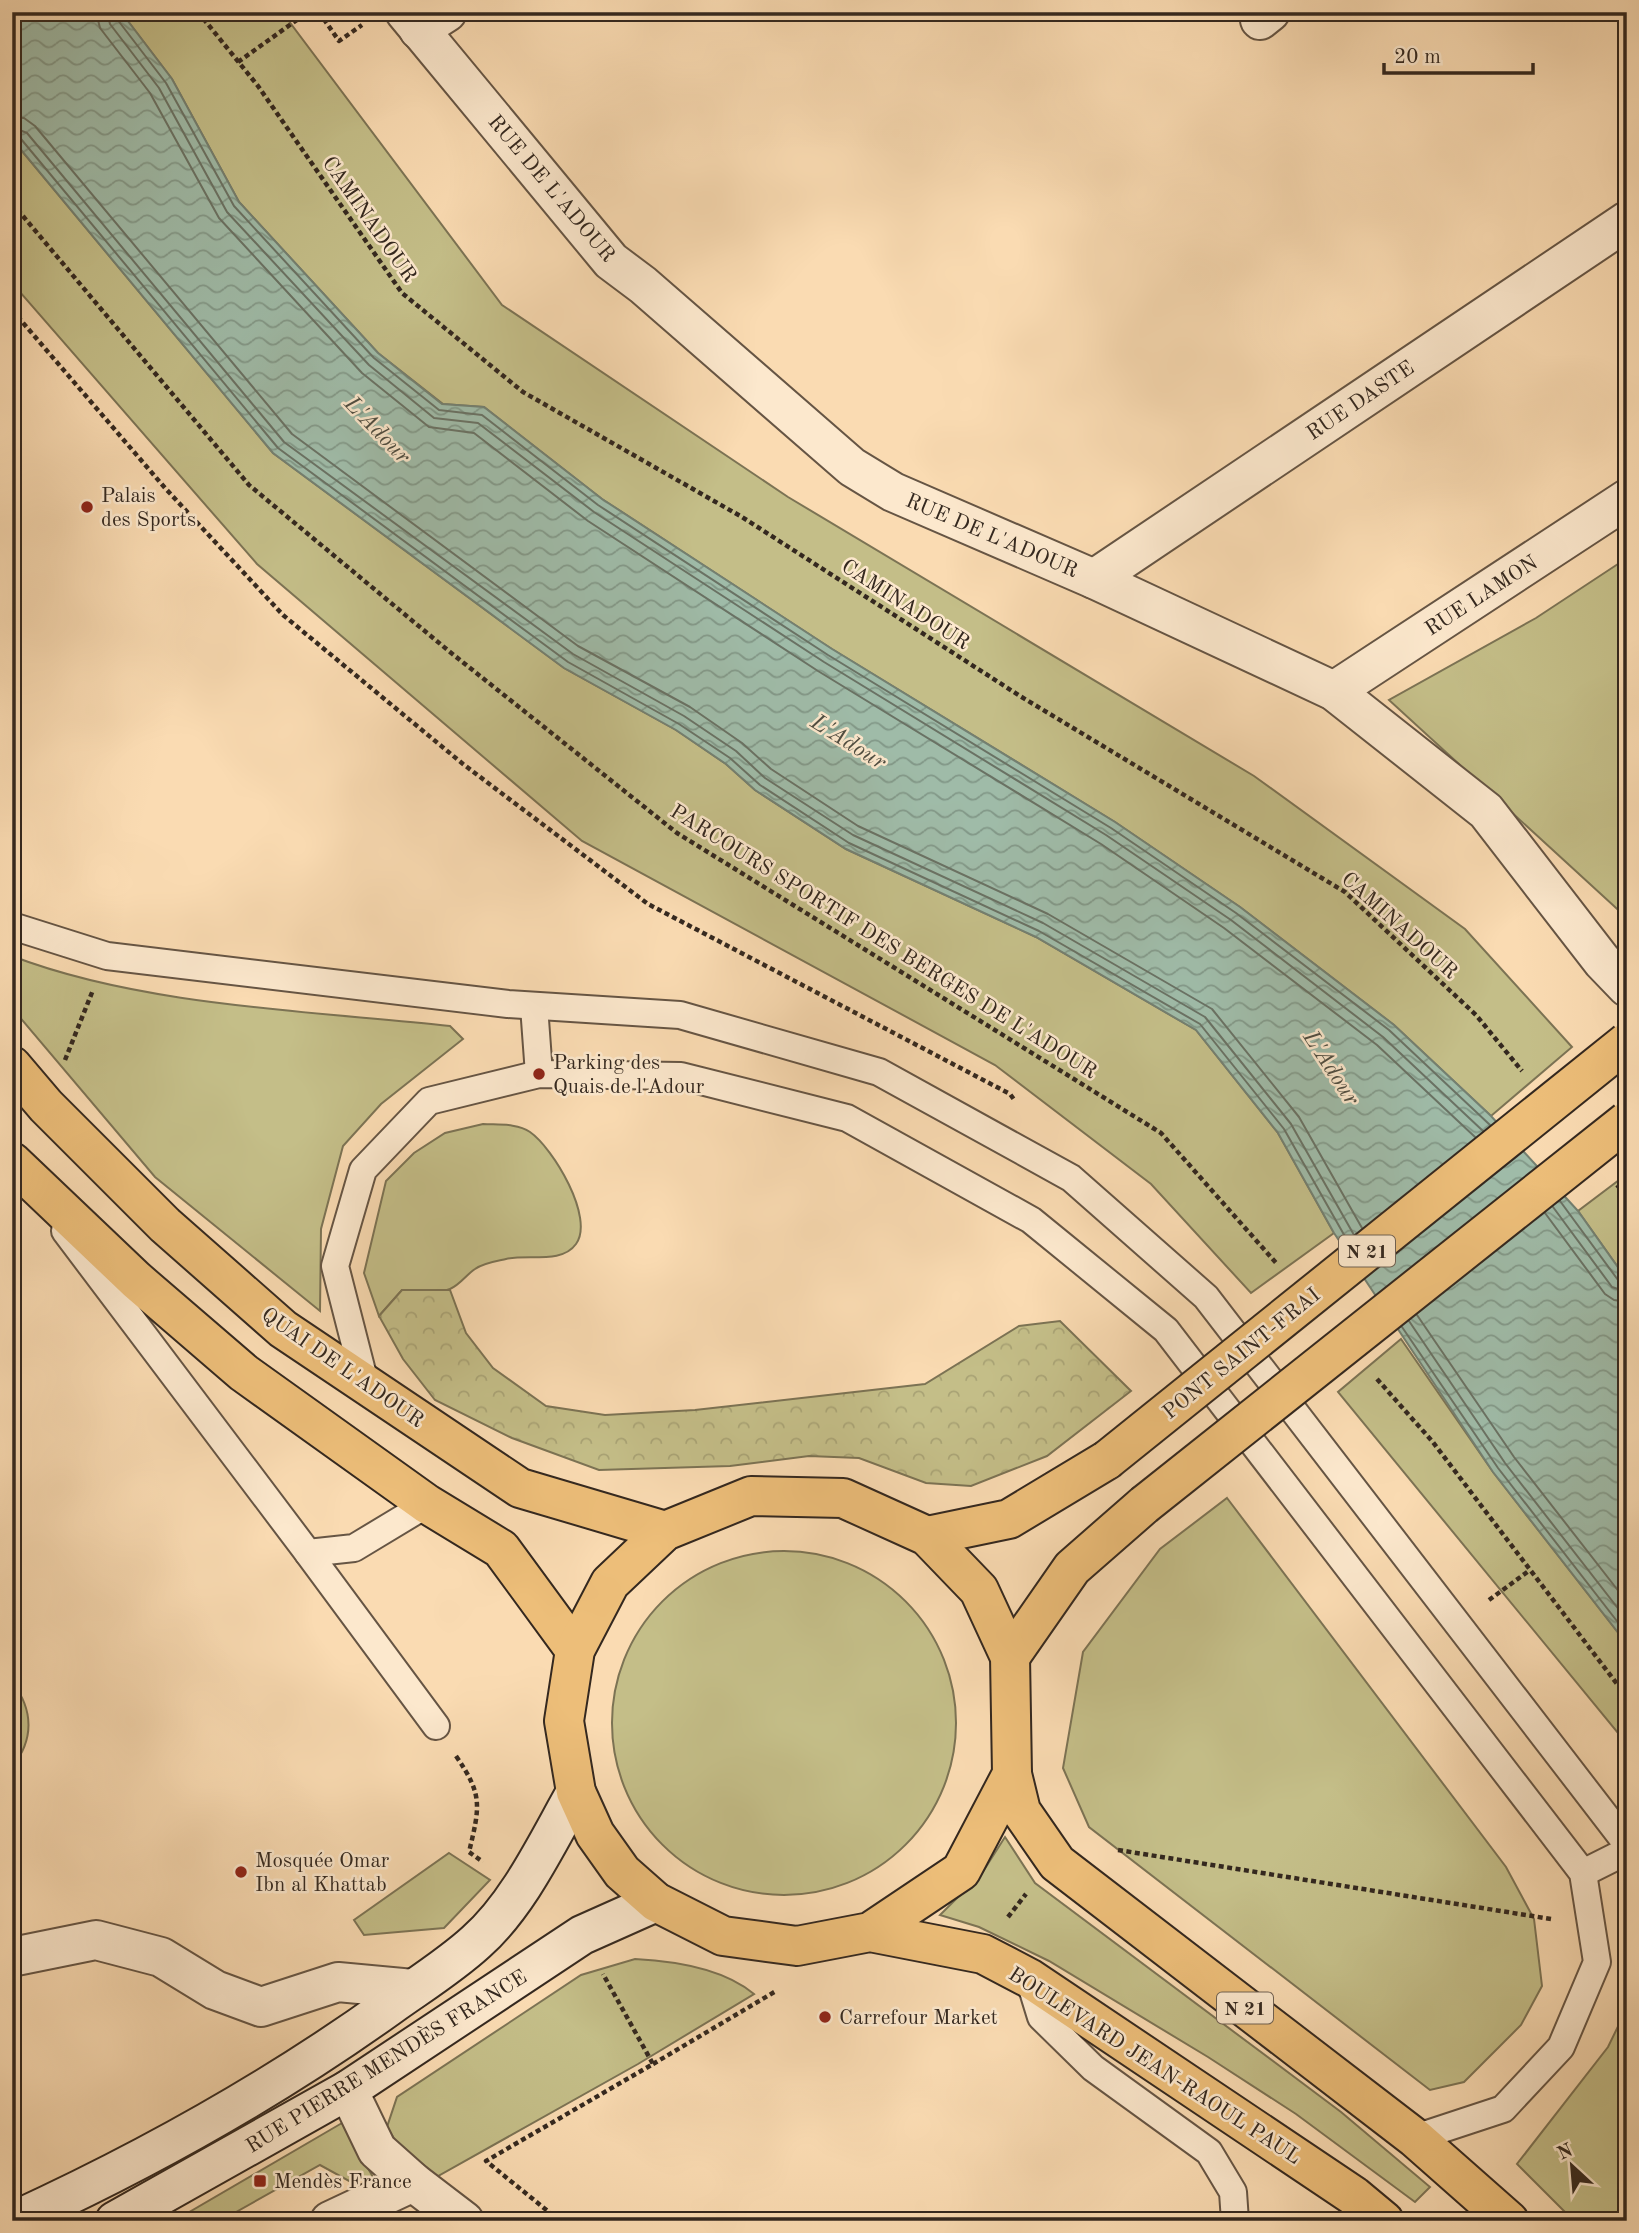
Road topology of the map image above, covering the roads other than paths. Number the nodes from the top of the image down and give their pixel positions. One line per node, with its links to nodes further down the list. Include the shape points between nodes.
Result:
1 (424, 18): 4 (street, RUE DE L'ADOUR, via 611,261 852,467 893,492)
2 (1627, 221): 4 (street, RUE DASTE)
3 (1627, 499): 5 (street, RUE LAMON)
4 (1094, 579): 5 (street, RUE DE L'ADOUR)
5 (1334, 691): 7 (street, RUE DE L'ADOUR, via 1486,811)
6 (12, 926): 8 (lane, via 107,956)
7 (1627, 987)
8 (534, 1006): 11 (lane); 24 (lane, via 680,1015 878,1072 1071,1178 1206,1297)
9 (1627, 1042): 17 (main road, PONT SAINT-FRAI / N 21, bridge, via 1107,1460 1009,1519)
10 (12, 1066): 14 (main road, QUAI DE L'ADOUR, via 46,1107 165,1225 283,1329)
11 (539, 1074): 14 (lane, via 429,1101 363,1170 335,1266); 26 (lane, via 681,1076 847,1118 1031,1220 1166,1330)
12 (1627, 1121): 20 (main road, N 21, bridge, via 1144,1505 1072,1568)
13 (16, 1167): 15 (main road, via 244,1373); 18 (lane)
14 (366, 1387): 16 (main road, QUAI DE L'ADOUR, via 520,1488)
15 (427, 1504): 18 (lane, via 354,1548); 19 (main road, via 501,1549)
16 (665, 1531): 17 (main road, via 751,1496 764,1496 843,1498); 19 (main road, via 610,1583)
17 (927, 1536): 20 (main road, via 979,1590)
18 (308, 1553): 21 (lane)
19 (575, 1650): 23 (main road, via 564,1721)
20 (1010, 1657): 22 (main road)
21 (436, 1726)
22 (1012, 1774): 28 (main road, via 961,1871); 33 (main road, N 21, via 1021,1811 1057,1863)
23 (576, 1792): 27 (main road, via 595,1834 622,1872); 31 (street, RUE PIERRE MENDÈS FRANCE, via 521,1887 478,1941)
24 (1627, 1844)
25 (1627, 1851): 26 (lane)
26 (1583, 1873): 33 (lane, via 1597,1962 1561,2047 1503,2109)
27 (656, 1902): 28 (main road, via 723,1936 772,1943 797,1946); 32 (street, RUE PIERRE MENDÈS FRANCE, via 582,1936)
28 (870, 1932): 30 (main road, BOULEVARD JEAN-RAOUL PAUL, via 982,1954)
29 (12, 1957): 31 (street, via 96,1940 161,1957 215,1990 261,2007 338,1982)
30 (1029, 1979): 39 (lane, via 1041,2017 1093,2068 1209,2152 1233,2192); 40 (main road, BOULEVARD JEAN-RAOUL PAUL, via 1354,2196)
31 (414, 1989): 35 (street, RUE PIERRE MENDÈS FRANCE, via 349,2035 177,2138)
32 (348, 2090): 34 (street, via 377,2150); 36 (street, RUE PIERRE MENDÈS FRANCE)
33 (1415, 2138): 41 (main road, N 21)
34 (413, 2182): 37 (street); 38 (street)
35 (14, 2221)
36 (115, 2221)
37 (330, 2221)
38 (464, 2221)
39 (1235, 2221)
40 (1384, 2221)
41 (1509, 2221)

